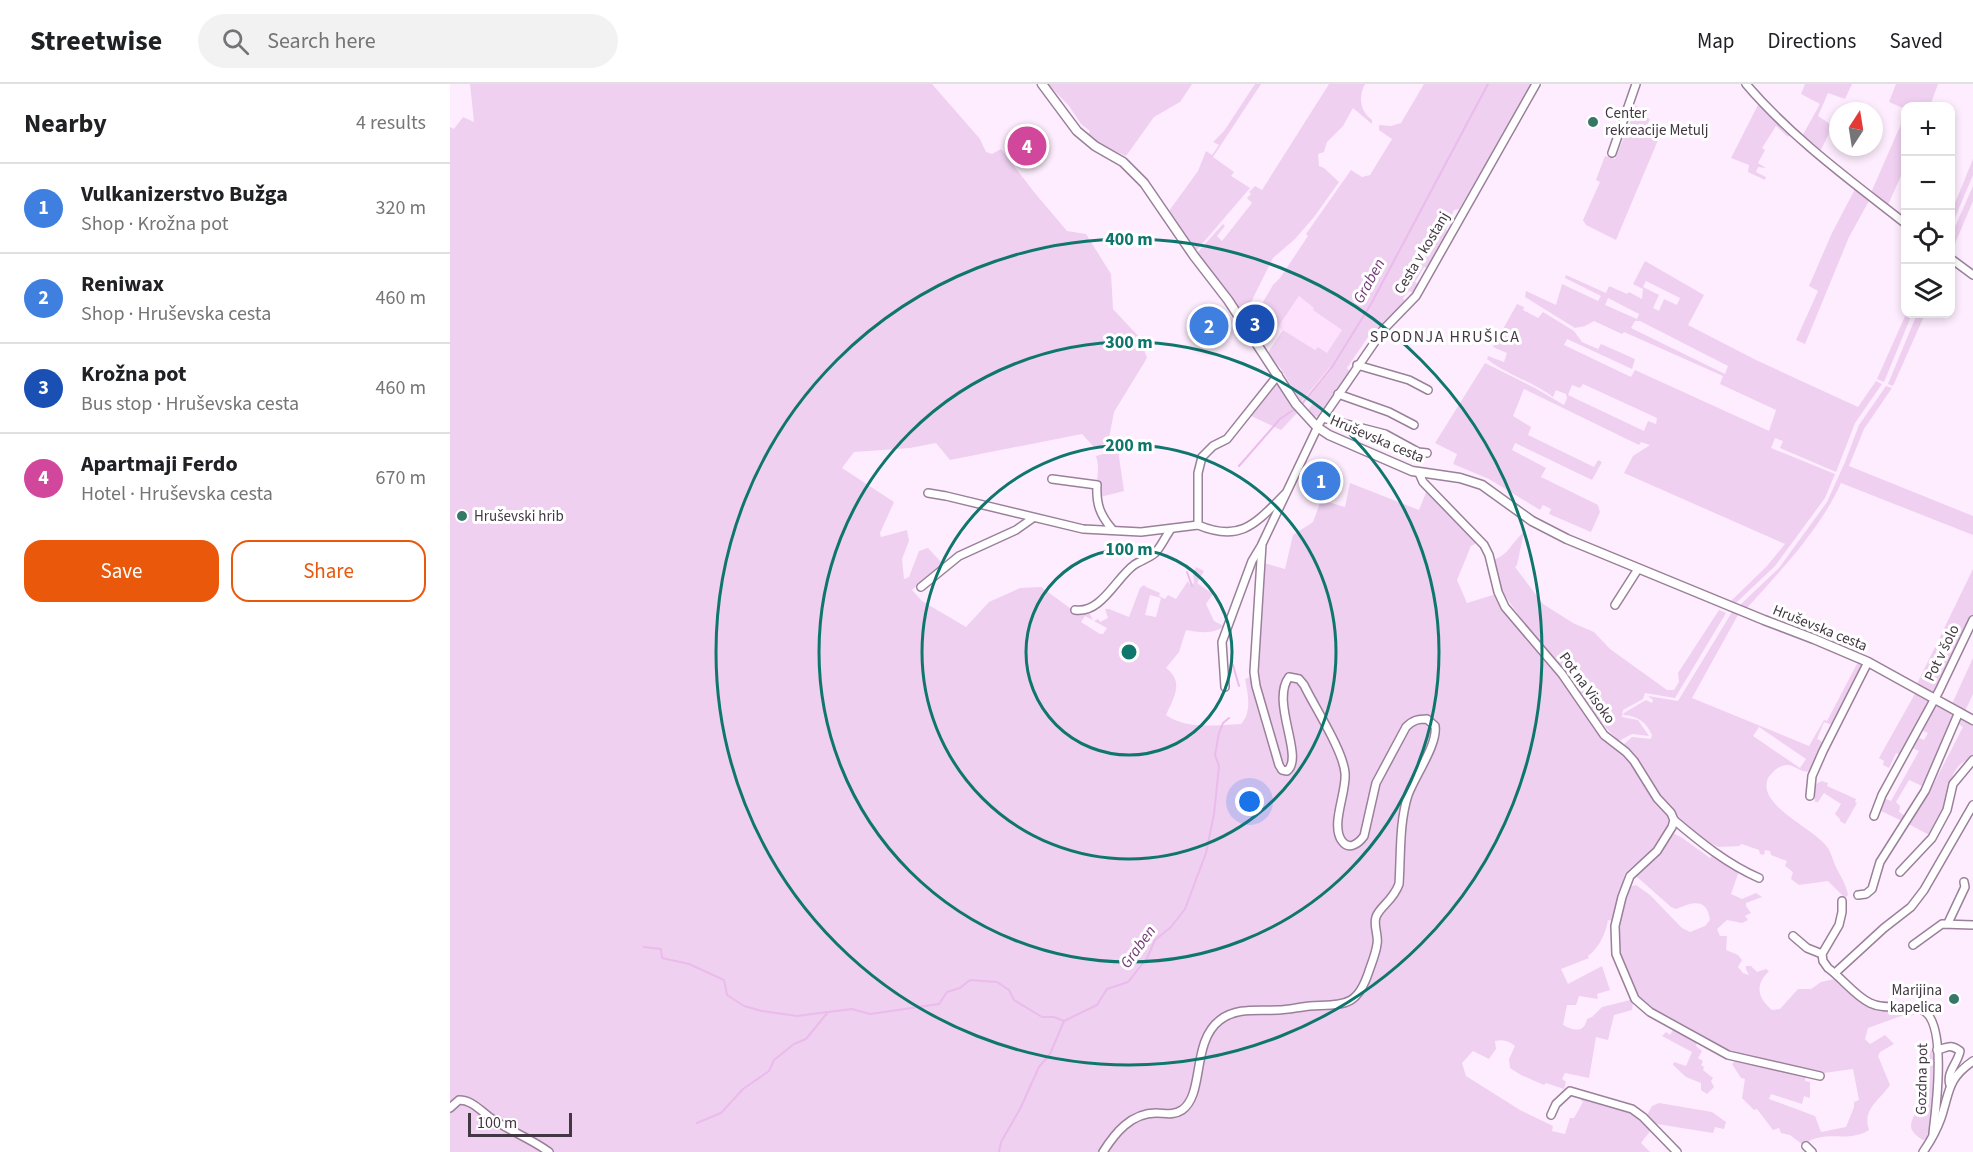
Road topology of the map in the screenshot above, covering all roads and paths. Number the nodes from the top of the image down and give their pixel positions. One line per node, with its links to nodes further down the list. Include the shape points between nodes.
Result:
1 (1042, 84): 10 (street, Hruševska cesta, via 1077,131 1123,162 1144,183)
2 (1536, 84): 9 (street, Cesta v kostanj, via 1416,296)
3 (1636, 84): 5 (street)
4 (1746, 84): 6 (street, via 1815,152)
5 (1612, 153)
6 (1901, 221)
7 (1955, 262): 8 (street)
8 (1973, 275)
9 (1357, 365): 11 (street, via 1409,380); 12 (street, Cesta v kostanj)
10 (1278, 375): 15 (street, Hruševska cesta); 22 (street, via 1227,439 1202,457 1198,473)
11 (1428, 390)
12 (1338, 394): 13 (street, Cesta v kostanj); 14 (street)
13 (1323, 418): 15 (street, Cesta v kostanj); 16 (street, via 1385,434)
14 (1414, 425)
15 (1317, 427): 17 (street, Hruševska cesta); 19 (street, Cesta v kostanj)
16 (1427, 453)
17 (1419, 473): 26 (street, Hruševska cesta, via 1482,485 1539,525); 40 (street, Pot na Visoko, via 1484,545 1505,607 1562,674 1604,735 1634,761)
18 (1052, 479): 24 (street, via 1097,486 1099,512)
19 (1289, 490): 22 (street, via 1261,518 1240,531 1227,534); 25 (street, Cesta v kostanj)
20 (928, 493): 21 (street)
21 (1033, 518): 24 (street, via 1083,530); 27 (street, via 959,556)
22 (1198, 525): 23 (street)
23 (1171, 529): 24 (street); 29 (street, via 1154,554 1132,566 1111,592 1082,611)
24 (1112, 530)
25 (1262, 544): 32 (street, Cesta v kostanj, via 1222,642); 60 (street, via 1256,686 1284,771 1294,763 1285,722 1284,687 1288,677 1299,679 1304,685 1345,772 1338,824 1346,845 1353,846 1364,836 1376,783 1406,727 1419,719 1427,719 1435,726 1434,741 1405,805 1399,884 1395,895 1376,916 1378,941 1374,956 1362,989 1354,998 1339,1004 1250,1010 1221,1020 1205,1040 1187,1106 1180,1112 1132,1119)
26 (1638, 569): 28 (street); 31 (street, Hruševska cesta)
27 (921, 587)
28 (1615, 605)
29 (1075, 610)
30 (1973, 620): 33 (street, Pot v šolo)
31 (1868, 662): 33 (street, Hruševska cesta); 37 (street, via 1812,776)
32 (1225, 687)
33 (1935, 698): 34 (street, Hruševska cesta); 39 (street, Pot v šolo)
34 (1959, 712): 35 (street, Hruševska cesta); 44 (street, via 1925,791 1880,862 1872,889)
35 (1973, 720)
36 (1973, 760): 41 (street, via 1953,784 1947,810 1932,837)
37 (1810, 796)
38 (1973, 805): 51 (street, via 1911,907)
39 (1874, 816)
40 (1674, 820): 42 (street, via 1739,869); 54 (street, via 1657,851 1630,876 1615,926 1616,954 1635,999 1650,1012 1728,1055)
41 (1900, 872)
42 (1759, 878)
43 (1964, 882): 46 (street)
44 (1858, 895)
45 (1842, 901): 50 (street, via 1839,925)
46 (1948, 923): 47 (street); 49 (street)
47 (1973, 925)
48 (1793, 936): 50 (street, Gozdna pot)
49 (1913, 945)
50 (1822, 954): 51 (street, Gozdna pot)
51 (1835, 973): 52 (street, Gozdna pot, via 1869,1003 1927,1012 1935,1028)
52 (1937, 1050): 55 (street, via 1954,1046 1960,1051 1949,1073); 58 (street, Gozdna pot)
53 (1973, 1061): 55 (street)
54 (1820, 1076)
55 (1950, 1084): 58 (street, via 1941,1120)
56 (450, 1108): 59 (street, via 459,1100 467,1101 501,1126)
57 (1551, 1115): 61 (street, via 1570,1091 1620,1105 1643,1117)
58 (1933, 1133): 62 (street)
59 (549, 1152)
60 (1103, 1152)
61 (1677, 1152)
62 (1923, 1152)

